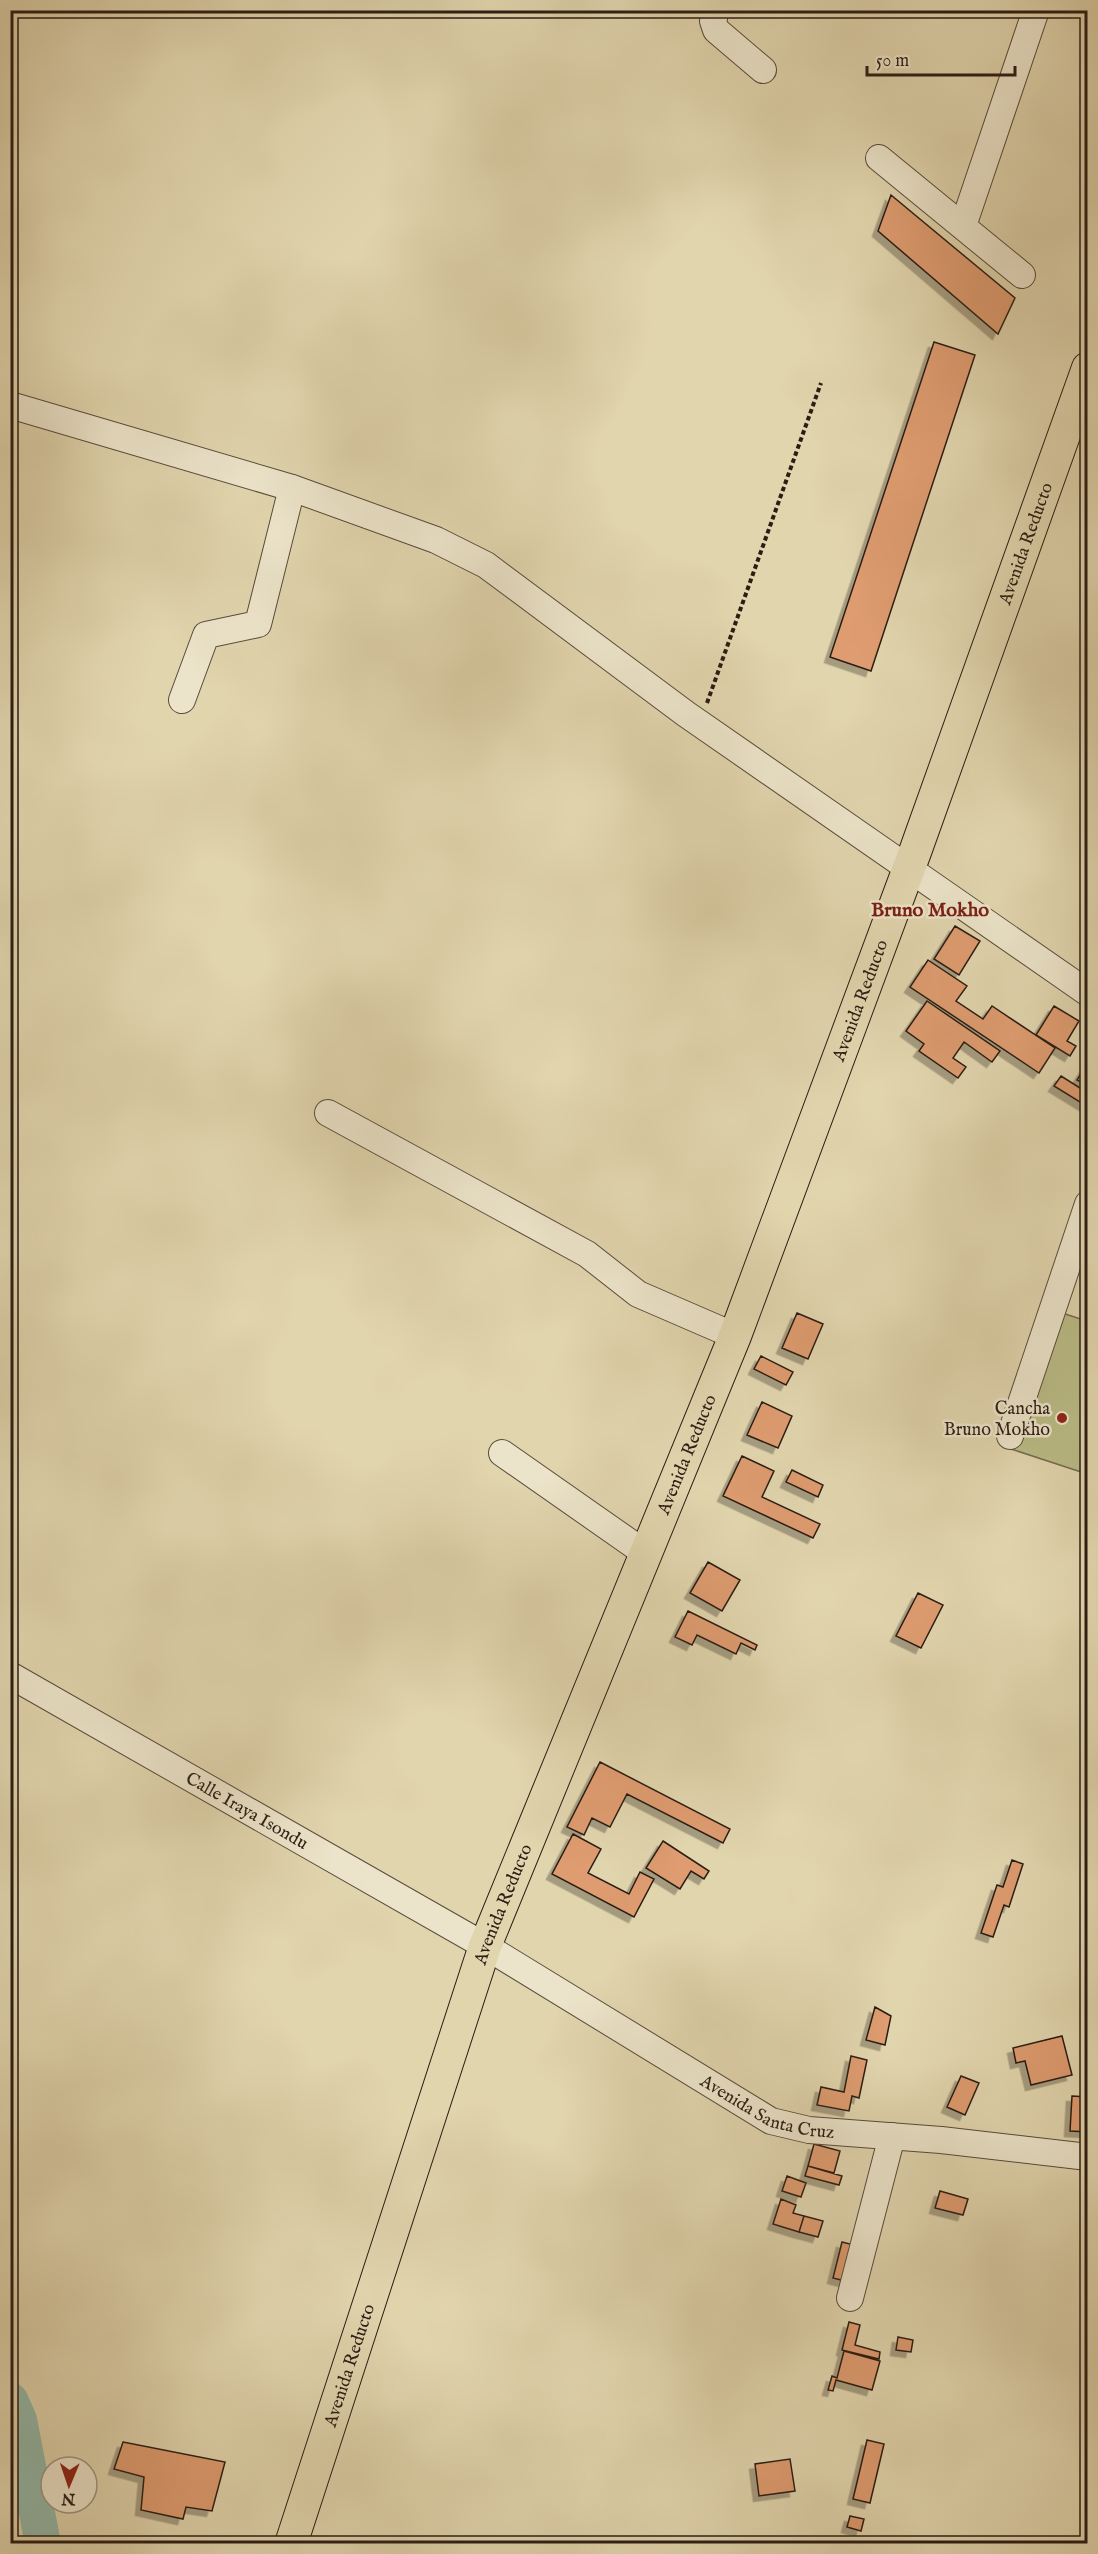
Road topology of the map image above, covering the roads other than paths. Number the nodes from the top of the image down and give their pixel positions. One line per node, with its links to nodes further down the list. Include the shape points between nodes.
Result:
1 (716, 10): 3 (street, via 716,30)
2 (1036, 10): 5 (street)
3 (763, 70)
4 (879, 158): 5 (street)
5 (963, 226): 6 (street)
6 (1022, 275)
7 (1088, 368): 11 (main road, Avenida Reducto)
8 (10, 405): 9 (street)
9 (292, 488): 10 (street, via 258,624 206,635); 11 (street, via 436,540 486,565 700,723)
10 (182, 700)
11 (909, 868): 12 (street); 15 (main road, Avenida Reducto)
12 (1088, 993)
13 (328, 1113): 15 (street, via 587,1254 638,1294)
14 (1088, 1204): 16 (street)
15 (735, 1336): 18 (main road, Avenida Reducto)
16 (1010, 1436)
17 (502, 1453): 18 (street)
18 (645, 1553): 20 (main road, Avenida Reducto)
19 (10, 1675): 20 (street, Calle Iraya Isondu)
20 (485, 1946): 21 (street, Avenida Santa Cruz, via 771,2121 809,2130); 24 (main road, Avenida Reducto)
21 (892, 2136): 22 (street, Avenida Santa Cruz); 23 (street)
22 (1088, 2157)
23 (850, 2298)
24 (291, 2544)

